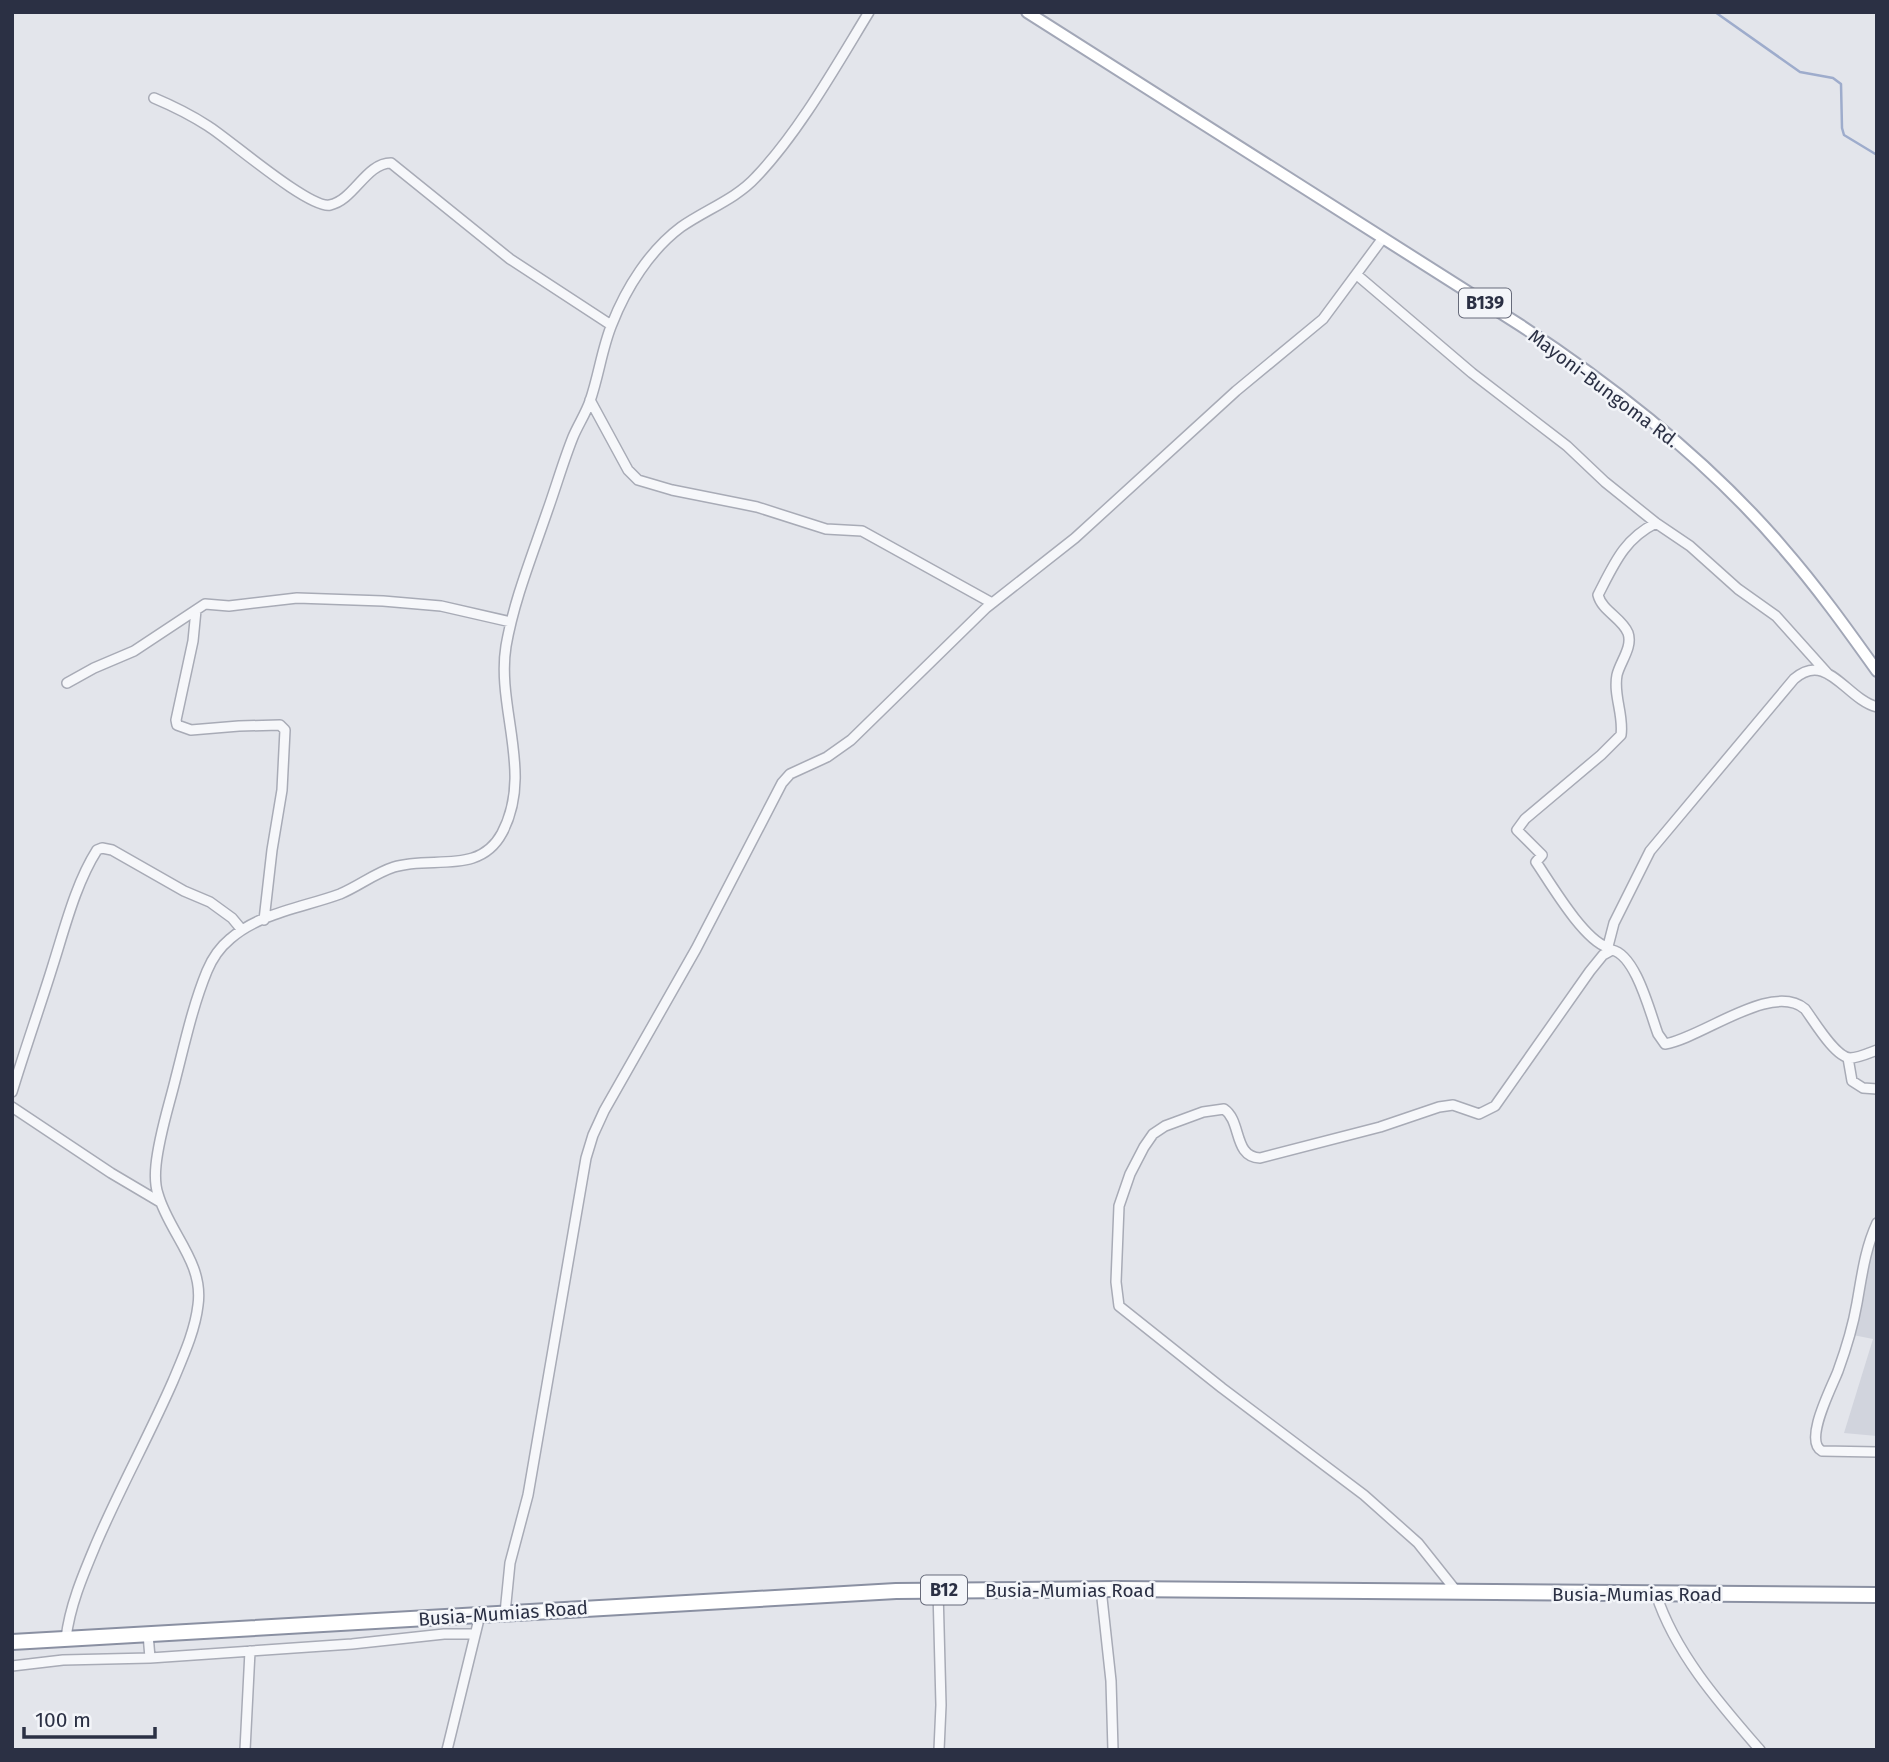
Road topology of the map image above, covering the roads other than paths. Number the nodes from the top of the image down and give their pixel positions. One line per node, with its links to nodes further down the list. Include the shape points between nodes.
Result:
1 (869, 12): 6 (street, via 816,97 759,174 664,242 632,285)
2 (1027, 12): 4 (main road, Mayoni-Bungoma Rd. / B139)
3 (155, 98): 6 (street, via 207,125 323,205 334,203 380,165 391,163 510,259)
4 (1383, 238): 5 (street); 12 (main road, Mayoni-Bungoma Rd. / B139, via 1583,367 1689,453 1782,547)
5 (1357, 275): 8 (street); 9 (street, via 1319,323 1236,391 1075,538)
6 (611, 325): 7 (street)
7 (590, 400): 9 (street, via 638,480 757,507 826,529 862,531); 11 (street, via 564,461)
8 (1656, 523): 13 (street, via 1776,616); 18 (street, via 1622,549 1598,595 1629,636 1616,681 1621,735 1517,830 1542,855 1536,862 1584,929)
9 (992, 603): 32 (street, via 850,740 782,783 599,1121 586,1158 528,1495 510,1563)
10 (196, 610): 11 (street, via 209,604 341,598 441,606); 14 (street, via 134,651); 16 (street, via 177,725 191,730 277,725 285,730 282,790)
11 (511, 622): 16 (street, via 503,678 515,769 509,818 495,844 468,860 394,866 346,891)
12 (1877, 671)
13 (1828, 674): 15 (street, via 1860,700); 18 (street, via 1807,670 1794,679 1663,833 1623,901)
14 (67, 683)
15 (1877, 707)
16 (264, 920): 17 (street)
17 (242, 930): 22 (street, via 202,897 112,850 97,850 67,923); 24 (street, via 214,957 196,1003 156,1161)
18 (1607, 950): 20 (street, via 1620,952 1632,967 1665,1044 1787,1000 1800,1005 1832,1046); 29 (street, via 1489,1110 1479,1114 1453,1105 1439,1107 1256,1158 1243,1150 1228,1111 1203,1112 1153,1134 1130,1174 1119,1206 1119,1306 1364,1495 1418,1543)
19 (1877, 1050): 20 (street)
20 (1848, 1058): 21 (street, via 1852,1081)
21 (1877, 1089)
22 (12, 1092)
23 (12, 1107): 24 (street)
24 (160, 1202): 36 (street, via 198,1278 195,1321 163,1404 84,1574)
25 (1877, 1223): 26 (street, via 1868,1242 1846,1349 1814,1442 1822,1451)
26 (1877, 1452)
27 (1101, 1589): 28 (highway, Busia-Mumias Road / B12); 29 (highway, Busia-Mumias Road / B12); 44 (street)
28 (938, 1590): 32 (highway, Busia-Mumias Road / B12); 43 (street)
29 (1458, 1593): 30 (highway, Busia-Mumias Road / B12)
30 (1656, 1594): 31 (highway, Busia-Mumias Road / B12); 45 (street, via 1678,1643)
31 (1877, 1595)
32 (505, 1613): 33 (highway, Busia-Mumias Road / B12)
33 (480, 1615): 34 (highway, Busia-Mumias Road / B12); 35 (street)
34 (148, 1634): 36 (highway, Busia-Mumias Road / B12); 39 (street)
35 (475, 1634): 38 (street); 42 (street)
36 (66, 1639): 37 (highway, Busia-Mumias Road / B12)
37 (12, 1642)
38 (250, 1651): 39 (street); 41 (street)
39 (150, 1658): 40 (street, via 62,1660)
40 (12, 1667)
41 (245, 1750)
42 (447, 1750)
43 (939, 1750)
44 (1113, 1750)
45 (1760, 1750)

